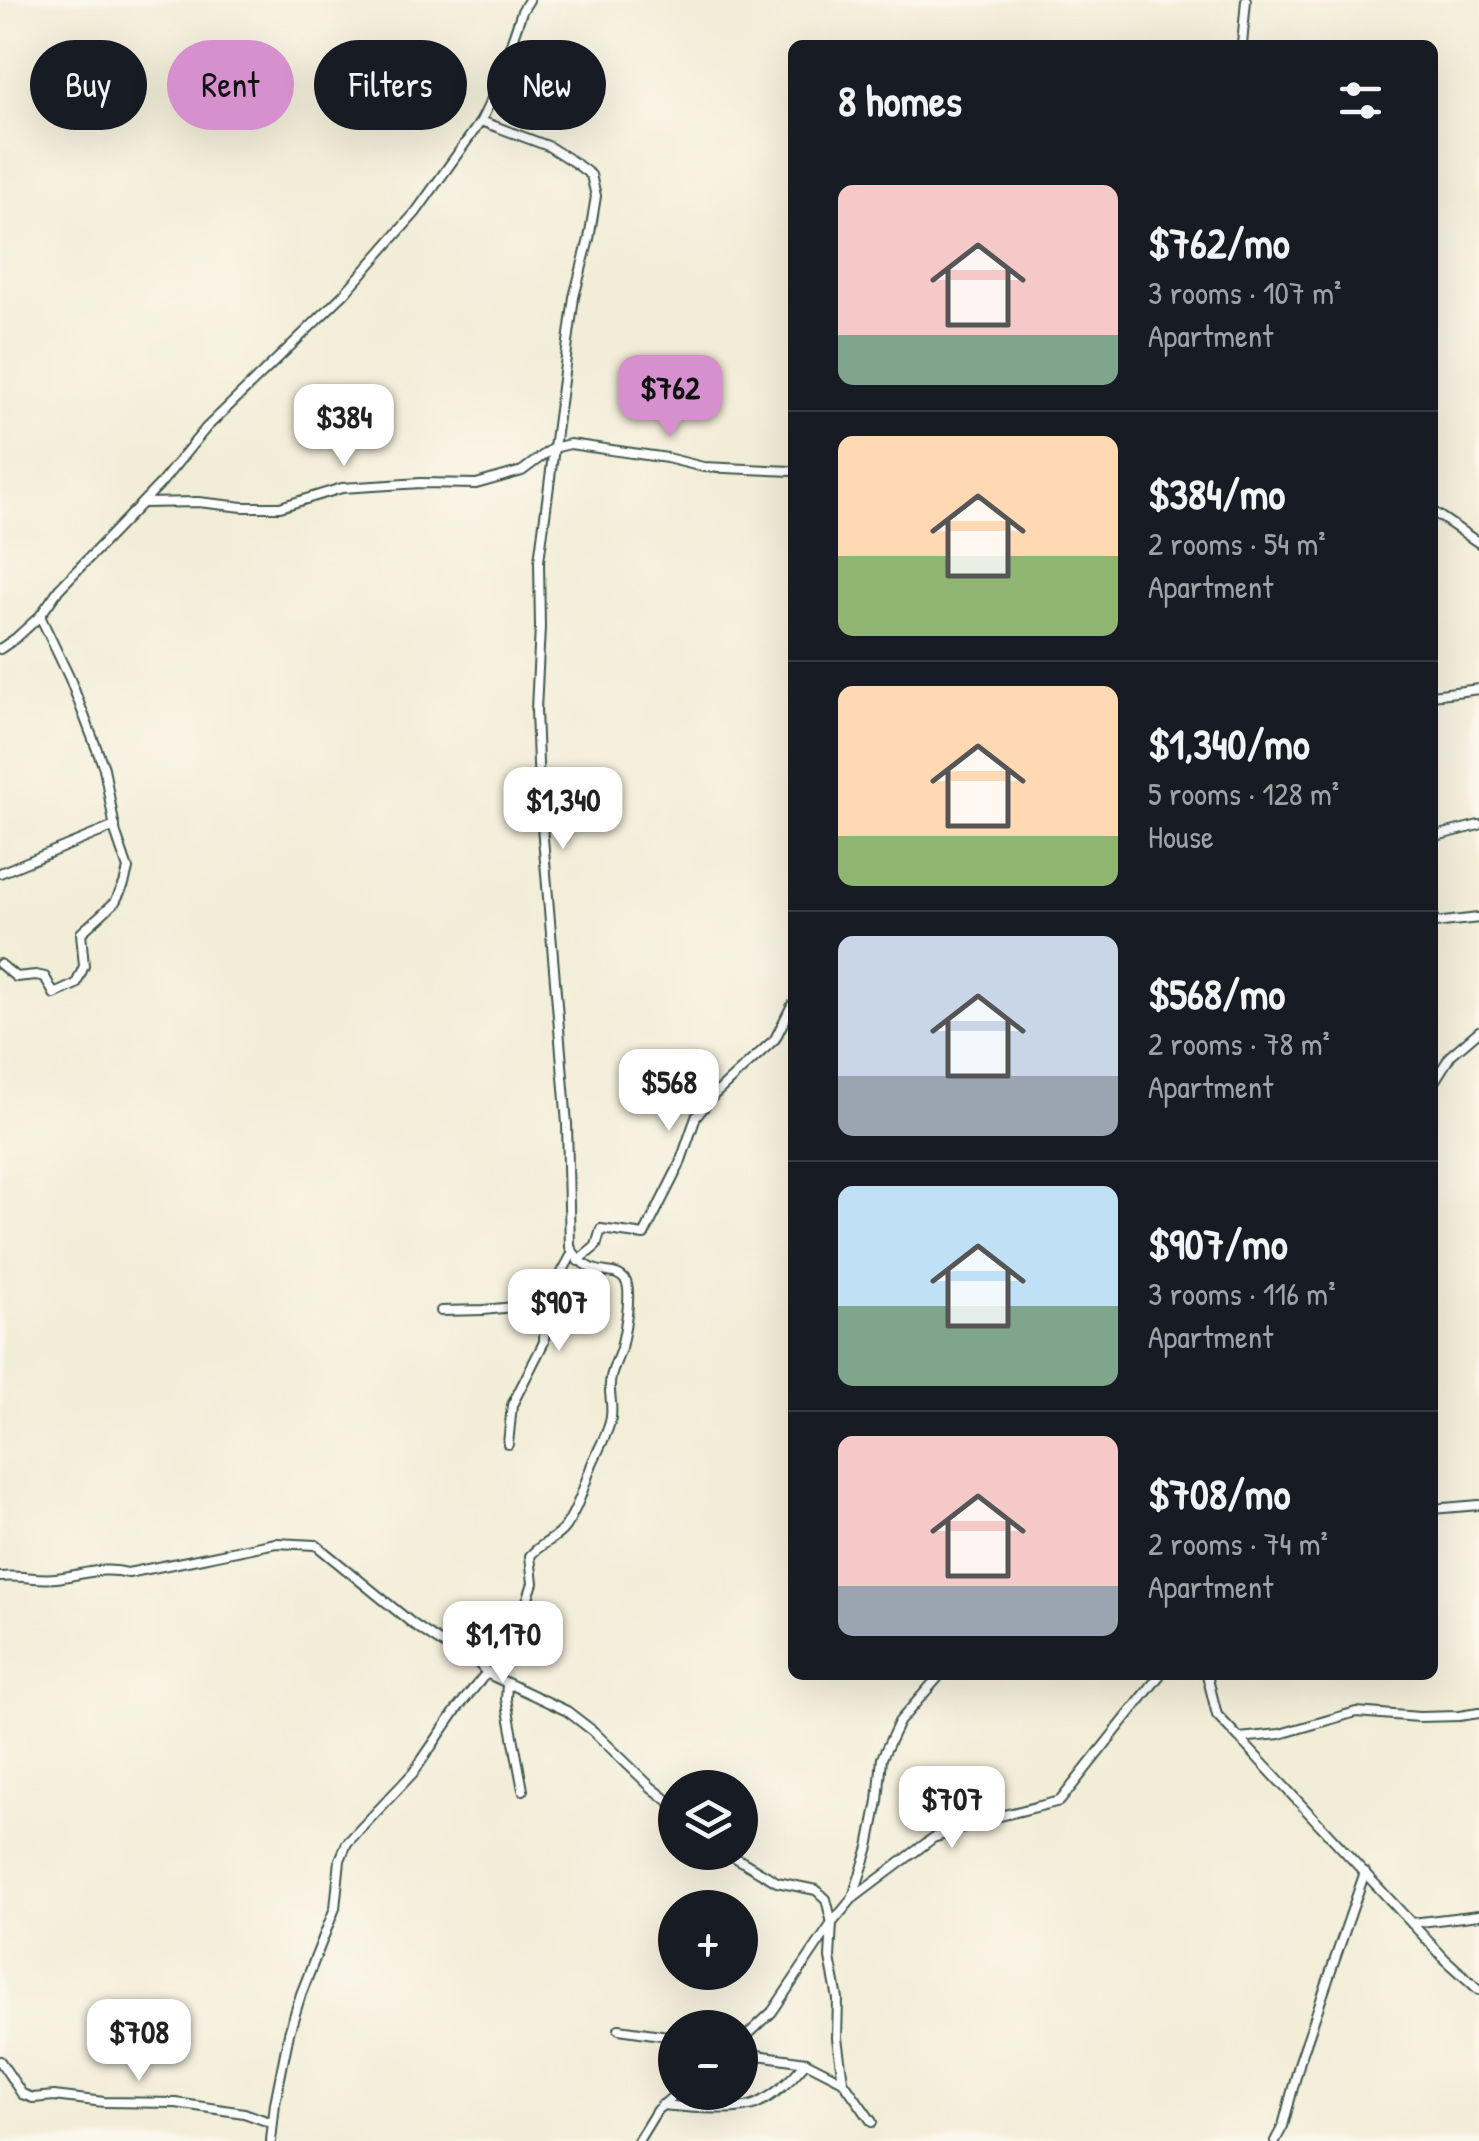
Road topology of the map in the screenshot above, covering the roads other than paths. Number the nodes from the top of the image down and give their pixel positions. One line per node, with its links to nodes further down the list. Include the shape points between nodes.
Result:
1 (529, 0): 4 (street)
2 (1246, 0): 3 (street)
3 (1242, 40)
4 (481, 121): 5 (street, via 548,146 591,174 594,184); 7 (street, via 416,212 344,294 206,428)
5 (553, 448): 6 (street, via 570,444 703,466); 7 (street, via 522,471 476,484 342,488 280,507); 24 (street, via 539,561 536,710)
6 (788, 471)
7 (142, 504): 10 (street)
8 (1438, 515): 9 (street)
9 (1479, 543)
10 (40, 616): 11 (street); 15 (street, via 104,768)
11 (0, 649)
12 (1479, 689): 13 (street)
13 (1438, 694)
14 (1479, 825): 16 (street)
15 (115, 826): 17 (street); 20 (street, via 128,869 109,910 81,933 84,966 76,984 54,994 45,978 16,977)
16 (1438, 835)
17 (0, 873)
18 (1479, 918): 19 (street)
19 (1438, 922)
20 (0, 964)
21 (788, 1013): 24 (street, via 775,1039 696,1118 644,1235 601,1229 596,1246)
22 (1479, 1031): 23 (street)
23 (1438, 1076)
24 (575, 1257): 25 (street); 31 (street, via 592,1271 618,1274 629,1288 622,1346 609,1382 612,1417 563,1531 530,1556 527,1601 506,1653)
25 (544, 1304): 26 (street); 27 (street, via 544,1342 512,1406)
26 (441, 1311)
27 (508, 1444)
28 (1479, 1505): 29 (street)
29 (1438, 1508)
30 (0, 1577): 31 (street, via 52,1578 112,1568 128,1573 276,1543 316,1545 412,1624)
31 (488, 1674): 35 (street); 57 (street, via 413,1773 348,1843 334,1908 289,2033)
32 (936, 1680): 42 (street, via 900,1722 882,1758 869,1846)
33 (1156, 1680): 42 (street, via 1060,1800 933,1838)
34 (1208, 1680): 37 (street, via 1216,1714)
35 (507, 1684): 38 (street); 39 (street, via 567,1711)
36 (1479, 1713): 37 (street, via 1356,1712)
37 (1239, 1738): 41 (street)
38 (523, 1790)
39 (658, 1793)
40 (757, 1870): 44 (street, via 816,1890 826,1899)
41 (1365, 1872): 45 (street); 60 (street)
42 (852, 1899): 44 (street)
43 (1479, 1915): 45 (street)
44 (832, 1923): 47 (street); 53 (street)
45 (1412, 1924): 46 (street)
46 (1479, 1990)
47 (758, 2027)
48 (620, 2029): 49 (street)
49 (658, 2035)
50 (758, 2055): 52 (street)
51 (0, 2061): 57 (street, via 22,2094 33,2098 176,2103)
52 (806, 2062): 53 (street); 54 (street)
53 (843, 2081): 56 (street)
54 (758, 2103)
55 (658, 2108): 59 (street)
56 (872, 2122)
57 (272, 2123): 58 (street)
58 (271, 2141)
59 (638, 2141)
60 (1275, 2141)

